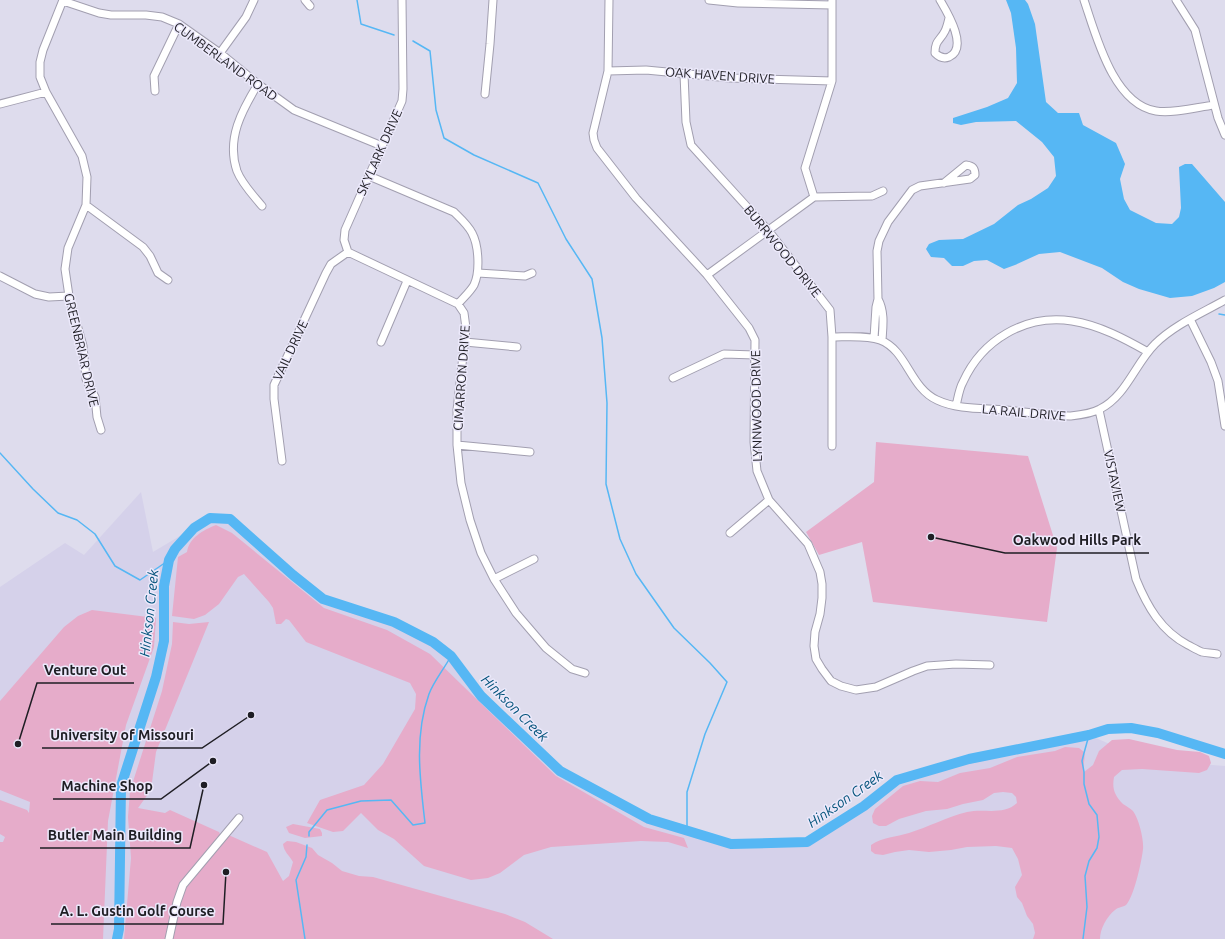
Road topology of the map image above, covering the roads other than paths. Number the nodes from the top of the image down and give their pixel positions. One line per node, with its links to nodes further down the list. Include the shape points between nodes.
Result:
1 (254, 0): 15 (street, via 246,17)
2 (305, 0): 12 (street)
3 (402, 0): 26 (street, SKYLARK DRIVE, via 402,101)
4 (493, 0): 22 (street)
5 (609, 0): 16 (street, LYNNWOOD DRIVE)
6 (710, 0): 11 (street, via 738,3)
7 (940, 0): 13 (street)
8 (1084, 0): 24 (street, via 1104,57 1122,89 1133,100 1156,111)
9 (1176, 0): 24 (street, via 1195,30)
10 (63, 1): 14 (street, CUMBERLAND ROAD, via 105,14 162,17); 21 (street, GREENBRIAR DRIVE, via 40,62 40,77)
11 (832, 2): 18 (street)
12 (310, 6)
13 (949, 18): 13 (street, via 955,30 957,48 951,57 945,58 935,53 935,47 945,32)
14 (180, 24): 15 (street, CUMBERLAND ROAD); 20 (street, via 154,76)
15 (220, 53): 19 (street, CUMBERLAND ROAD)
16 (608, 70): 17 (street, OAK HAVEN DRIVE); 37 (street, LYNNWOOD DRIVE, via 593,133 597,148 636,198)
17 (684, 74): 18 (street, OAK HAVEN DRIVE); 33 (street, BURRWOOD DRIVE, via 686,122 691,145)
18 (832, 81): 30 (street, via 805,168)
19 (258, 84): 26 (street, CUMBERLAND ROAD, via 294,110); 32 (street, via 238,119 233,152 237,171)
20 (155, 91)
21 (46, 92): 23 (street); 31 (street, GREENBRIAR DRIVE, via 82,156 87,177)
22 (484, 94)
23 (0, 104)
24 (1214, 105): 25 (street)
25 (1225, 135)
26 (382, 146): 27 (street, SKYLARK DRIVE)
27 (369, 176): 34 (street, SKYLARK DRIVE, via 345,230 344,240); 35 (street, via 454,212 473,234)
28 (944, 183): 42 (street, via 920,186 912,190 888,222 877,251)
29 (883, 192): 30 (street, via 872,196)
30 (814, 197): 33 (street)
31 (86, 205): 39 (street, via 143,247 158,273); 41 (street, GREENBRIAR DRIVE, via 68,248 65,269)
32 (262, 206)
33 (768, 230): 37 (street); 46 (street, BURRWOOD DRIVE, via 830,310)
34 (348, 252): 40 (street); 62 (street, VAIL DRIVE, via 331,264 274,385)
35 (478, 273): 36 (street, via 525,276); 44 (street, via 473,286)
36 (532, 273)
37 (707, 275): 53 (street, LYNNWOOD DRIVE, via 749,328 755,340)
38 (0, 276): 41 (street, via 35,294 49,297)
39 (168, 280)
40 (407, 281): 44 (street); 49 (street)
41 (69, 296): 58 (street, GREENBRIAR DRIVE, via 83,346 86,379 95,397 97,417)
42 (878, 299): 47 (street); 48 (street, via 884,317)
43 (1225, 300): 45 (street, LA RAIL DRIVE)
44 (458, 304): 50 (street, CIMARRON DRIVE, via 464,313)
45 (1190, 319): 52 (street, LA RAIL DRIVE, via 1170,332); 57 (street, via 1218,381)
46 (832, 337): 47 (street, LA RAIL DRIVE); 60 (street, BURRWOOD DRIVE)
47 (874, 338): 48 (street, LA RAIL DRIVE)
48 (882, 340): 55 (street, LA RAIL DRIVE, via 897,352 924,392)
49 (381, 342)
50 (465, 342): 51 (street); 59 (street, CIMARRON DRIVE, via 457,410)
51 (516, 348)
52 (1148, 352): 55 (street, via 1120,336 1074,321 1028,323 1004,334 980,354 962,384); 56 (street, LA RAIL DRIVE, via 1119,394)
53 (756, 355): 54 (street, via 724,354); 63 (street, LYNNWOOD DRIVE, via 756,471)
54 (674, 378)
55 (956, 406): 56 (street, LA RAIL DRIVE, via 1070,416)
56 (1100, 410): 67 (street, VISTAVIEW, via 1136,579 1143,598 1155,617 1181,641 1201,651)
57 (1225, 426)
58 (102, 430)
59 (457, 445): 61 (street); 66 (street, CIMARRON DRIVE, via 461,483 470,520 481,553)
60 (832, 446)
61 (530, 452)
62 (282, 461)
63 (770, 500): 64 (street); 68 (street, LYNNWOOD DRIVE, via 808,544 820,572 822,598 814,646 816,659 831,681 856,690 866,689 927,666)
64 (730, 533)
65 (534, 559): 66 (street)
66 (494, 580): 69 (street, CIMARRON DRIVE, via 516,613 546,648 572,669)
67 (1217, 654)
68 (990, 665)
69 (585, 673)
70 (239, 818): 71 (street, via 183,885)
71 (169, 939)

